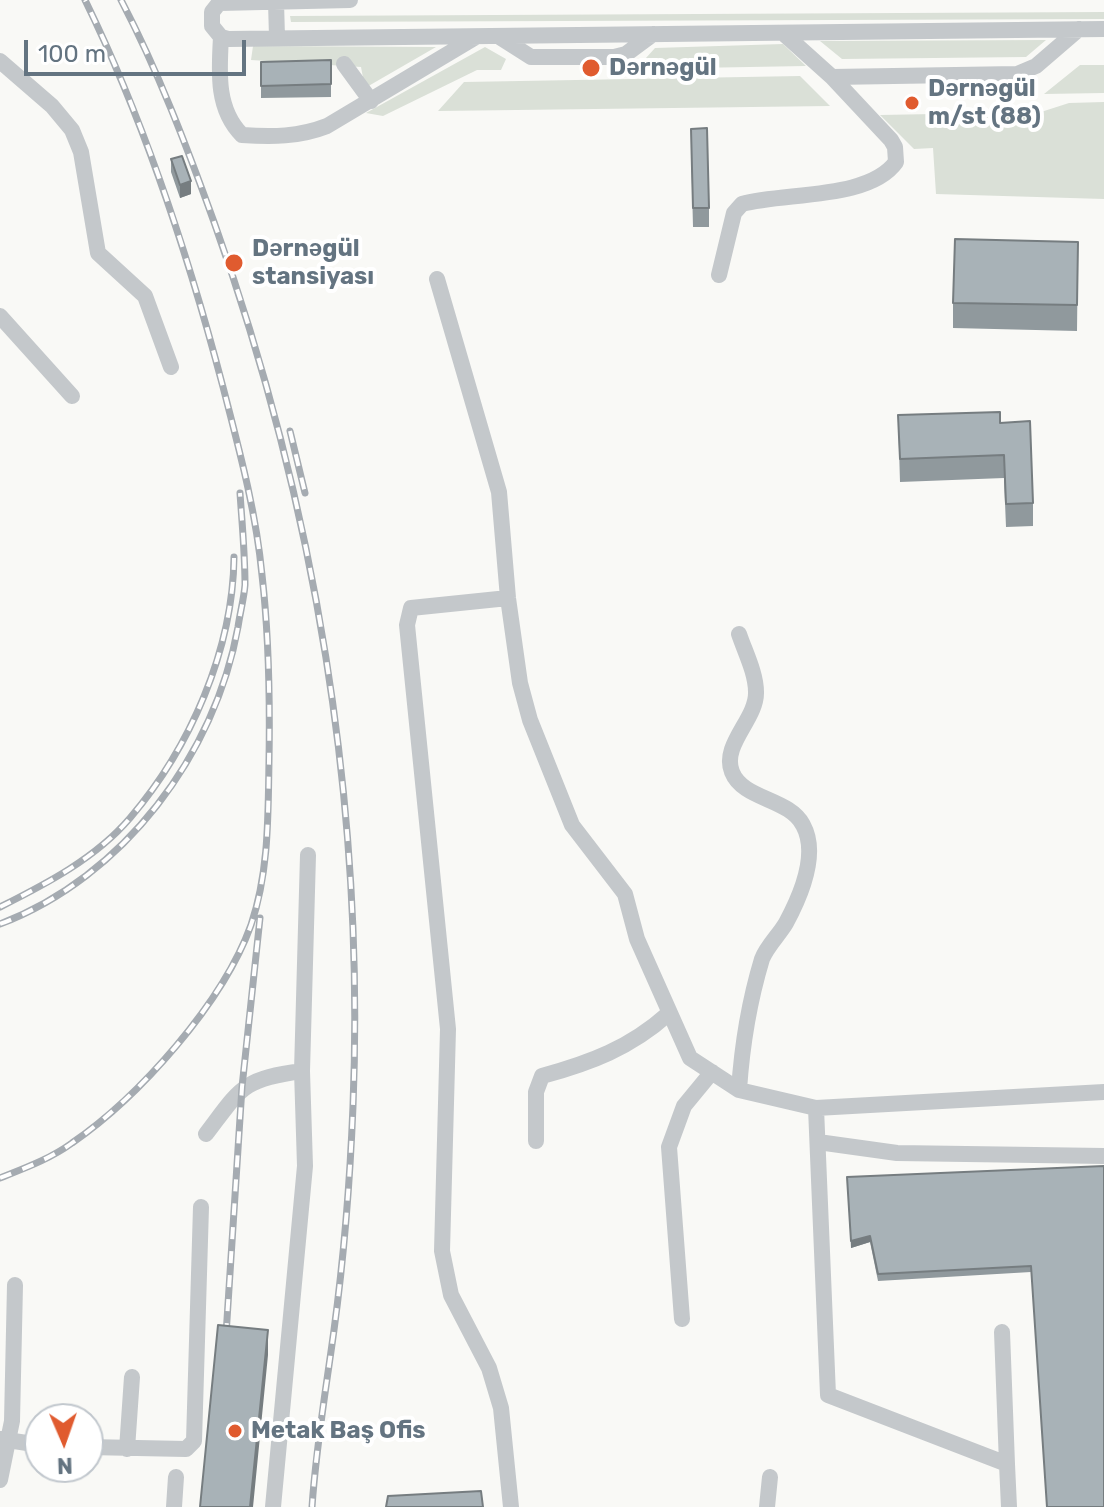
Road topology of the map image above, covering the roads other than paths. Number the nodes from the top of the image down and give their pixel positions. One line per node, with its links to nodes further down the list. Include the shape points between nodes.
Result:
1 (310, 0): 2 (street); 3 (street)
2 (350, 0)
3 (276, 2): 8 (street, via 214,6 212,26); 9 (street)
4 (1079, 29): 5 (street); 6 (street); 12 (street, via 1036,66 1017,74)
5 (1104, 29)
6 (783, 33): 7 (street); 12 (street)
7 (477, 36): 9 (street); 13 (street)
8 (221, 37): 9 (street); 13 (street, via 218,85 232,125 242,135 310,133)
9 (277, 37)
10 (0, 61): 17 (street, via 72,130 81,152 98,253 145,296)
11 (344, 64): 13 (street)
12 (832, 77): 14 (street, via 891,140 896,162 882,174 847,188 742,204 734,213)
13 (371, 101)
14 (719, 275)
15 (437, 279): 19 (street, via 499,492)
16 (0, 316): 18 (street)
17 (171, 367)
18 (72, 396)
19 (508, 598): 22 (street, via 520,683 551,776 572,825 625,894); 47 (street, via 411,608 407,625 448,1029 442,1251 451,1295 489,1368 501,1408)
20 (739, 634): 25 (street, via 756,693 731,757 732,771 742,786 779,803 803,823 810,844 805,876 785,924 763,956 743,1034)
21 (308, 855): 23 (street)
22 (668, 1014): 24 (street, via 690,1058); 29 (street, via 603,1058 542,1076 536,1092)
23 (302, 1071): 28 (street, via 242,1087); 46 (street, via 302,1203)
24 (712, 1072): 25 (street); 34 (street, via 684,1106 669,1147)
25 (739, 1090): 27 (street)
26 (1104, 1092): 27 (street)
27 (816, 1108): 30 (street)
28 (206, 1134)
29 (536, 1141)
30 (818, 1142): 31 (street, via 897,1153); 41 (street, via 828,1395)
31 (1104, 1156)
32 (201, 1207): 40 (street, via 194,1441 186,1449)
33 (15, 1285): 37 (street, via 12,1421)
34 (682, 1319)
35 (1002, 1332): 41 (street)
36 (132, 1377): 40 (street)
37 (3, 1441): 38 (street); 44 (street)
38 (24, 1443)
39 (104, 1448): 40 (street)
40 (127, 1449)
41 (1007, 1464): 49 (street)
42 (176, 1477): 45 (street)
43 (770, 1477): 48 (street)
44 (0, 1480)
45 (174, 1507)
46 (273, 1507)
47 (511, 1507)
48 (767, 1507)
49 (1009, 1507)

